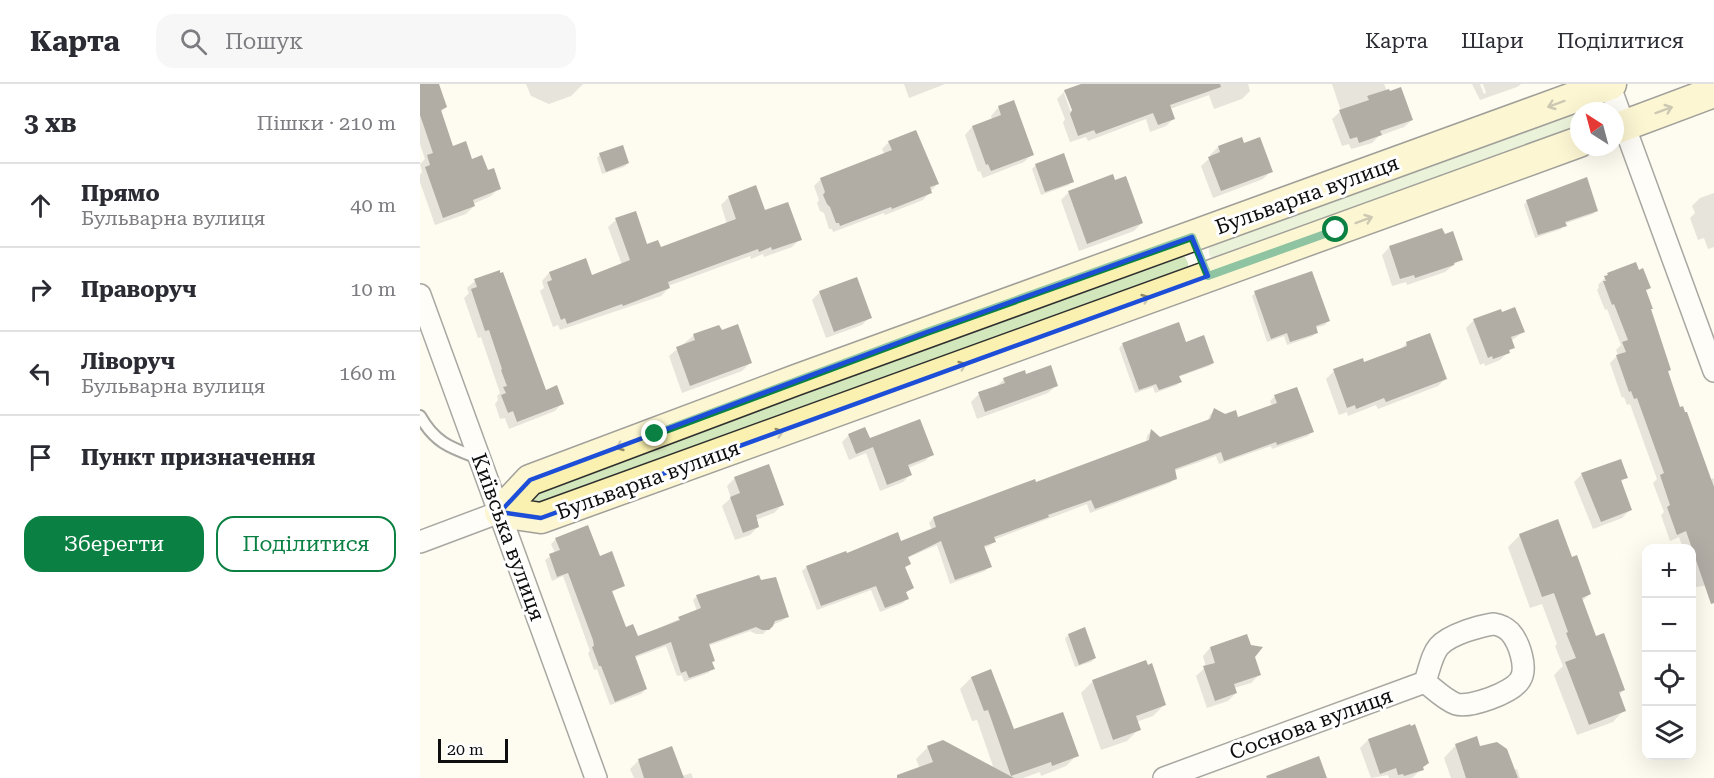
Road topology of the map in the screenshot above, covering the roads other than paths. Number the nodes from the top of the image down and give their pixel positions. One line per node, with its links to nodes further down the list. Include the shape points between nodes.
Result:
1 (1610, 84): 3 (street); 7 (street, Бульварна вулиця, one-way to 7)
2 (1714, 92): 4 (street, one-way to 2)
3 (1614, 102)
4 (1624, 126)
5 (1624, 137): 10 (street)
6 (1570, 145): 8 (street, Бульварна вулиця, one-way to 6)
7 (1192, 237): 8 (street); 13 (street, Бульварна вулиця, one-way to 13, via 530,480)
8 (1208, 276): 13 (street, Бульварна вулиця, one-way to 8, via 541,518)
9 (420, 295): 12 (street, Київська вулиця)
10 (1714, 371)
11 (420, 416): 12 (lane, via 445,445)
12 (479, 459): 13 (street, Київська вулиця)
13 (500, 512): 14 (street); 16 (street, Київська вулиця)
14 (420, 542)
15 (1425, 682): 15 (street, via 1435,652 1448,638 1484,625 1501,626 1514,637 1523,670 1521,679 1507,691 1475,703 1457,704); 17 (street, Соснова вулиця)
16 (596, 778)
17 (1164, 778)

